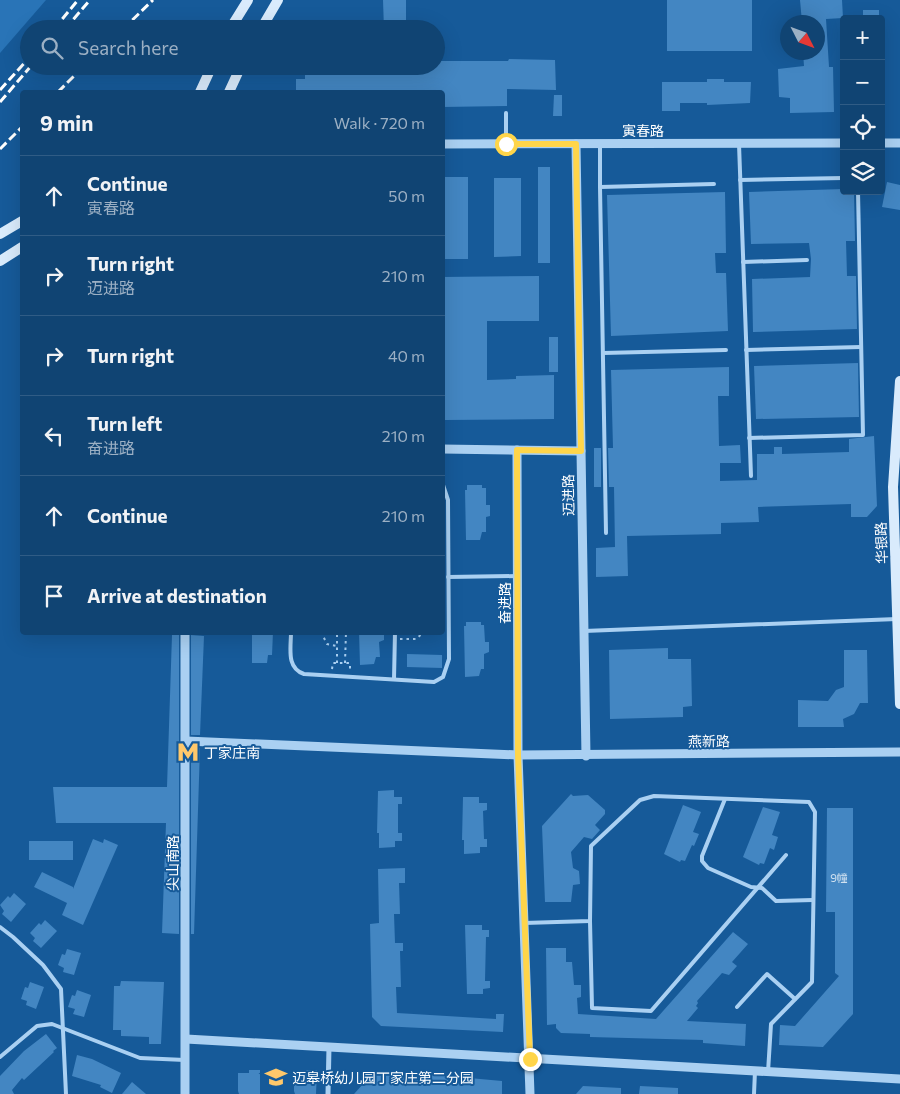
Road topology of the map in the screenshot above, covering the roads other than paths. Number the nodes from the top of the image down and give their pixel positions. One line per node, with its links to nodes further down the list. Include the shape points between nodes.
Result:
1 (248, 0): 3 (main road)
2 (278, 0): 4 (main road)
3 (236, 20)
4 (266, 20)
5 (208, 75): 7 (main road)
6 (237, 75): 8 (main road)
7 (201, 90)
8 (230, 90)
9 (506, 113): 14 (lane)
10 (840, 143): 17 (street, 寅春路)
11 (885, 143): 12 (street)
12 (900, 143)
13 (445, 144): 14 (street, 寅春路)
14 (506, 144): 15 (street, 寅春路)
15 (576, 144): 16 (street, 寅春路); 37 (street, 迈进路)
16 (600, 144): 17 (street, 寅春路); 21 (lane)
17 (739, 144): 19 (lane)
18 (840, 178): 19 (lane)
19 (740, 180): 28 (lane)
20 (714, 184): 21 (lane)
21 (600, 187): 32 (lane)
22 (858, 195): 34 (lane, via 863,435)
23 (20, 223): 24 (main road)
24 (0, 234)
25 (20, 248): 27 (main road)
26 (807, 260): 28 (lane)
27 (0, 261)
28 (743, 262): 31 (lane)
29 (863, 347): 31 (lane)
30 (726, 350): 32 (lane)
31 (746, 350): 34 (lane)
32 (603, 353): 40 (lane)
33 (900, 381): 43 (main road, 华银路, via 892,487)
34 (749, 438): 38 (lane)
35 (445, 449): 36 (street)
36 (517, 450): 37 (street); 41 (street, 奋进路)
37 (581, 451): 44 (street, 迈进路)
38 (751, 476)
39 (445, 491): 42 (lane, via 448,500)
40 (606, 532)
41 (518, 576): 42 (lane); 52 (street, 奋进路)
42 (448, 577): 48 (lane, via 447,670 434,682)
43 (897, 619): 44 (lane); 49 (main road, 华银路)
44 (584, 631): 53 (street, 迈进路)
45 (185, 635): 50 (street, 尖山南路)
46 (291, 635): 48 (lane, via 291,663 304,674)
47 (395, 635): 48 (lane)
48 (394, 679)
49 (900, 704)
50 (186, 740): 52 (street, 燕新路); 64 (street, 尖山南路)
51 (900, 752): 53 (street, 燕新路)
52 (518, 755): 53 (street, 燕新路); 59 (street, 奋进路)
53 (586, 756)
54 (725, 799): 56 (lane, via 702,861 708,868); 57 (lane, via 809,802 815,812); 58 (lane, via 654,796 640,800 591,846)
55 (786, 854): 56 (lane)
56 (759, 888): 57 (lane, via 776,901); 58 (lane, via 651,1012 592,1008)
57 (813, 900): 61 (lane, via 812,982)
58 (590, 921): 59 (lane)
59 (524, 923): 67 (street, 奋进路)
60 (0, 927): 63 (lane, via 43,965 60,989)
61 (796, 999): 62 (lane, via 767,974); 70 (lane, via 771,1024)
62 (737, 1007)
63 (64, 1028): 66 (lane, via 52,1024 37,1026); 68 (lane, via 140,1058); 72 (lane)
64 (186, 1039): 65 (street); 68 (street, 尖山南路)
65 (329, 1047): 67 (street); 74 (street)
66 (0, 1057)
67 (530, 1059): 69 (street); 75 (street, 奋进路)
68 (185, 1060): 73 (street, 尖山南路)
69 (755, 1071): 70 (street); 76 (lane)
70 (768, 1072): 71 (street)
71 (900, 1078)
72 (66, 1094)
73 (185, 1094)
74 (328, 1094)
75 (530, 1094)
76 (754, 1094)

